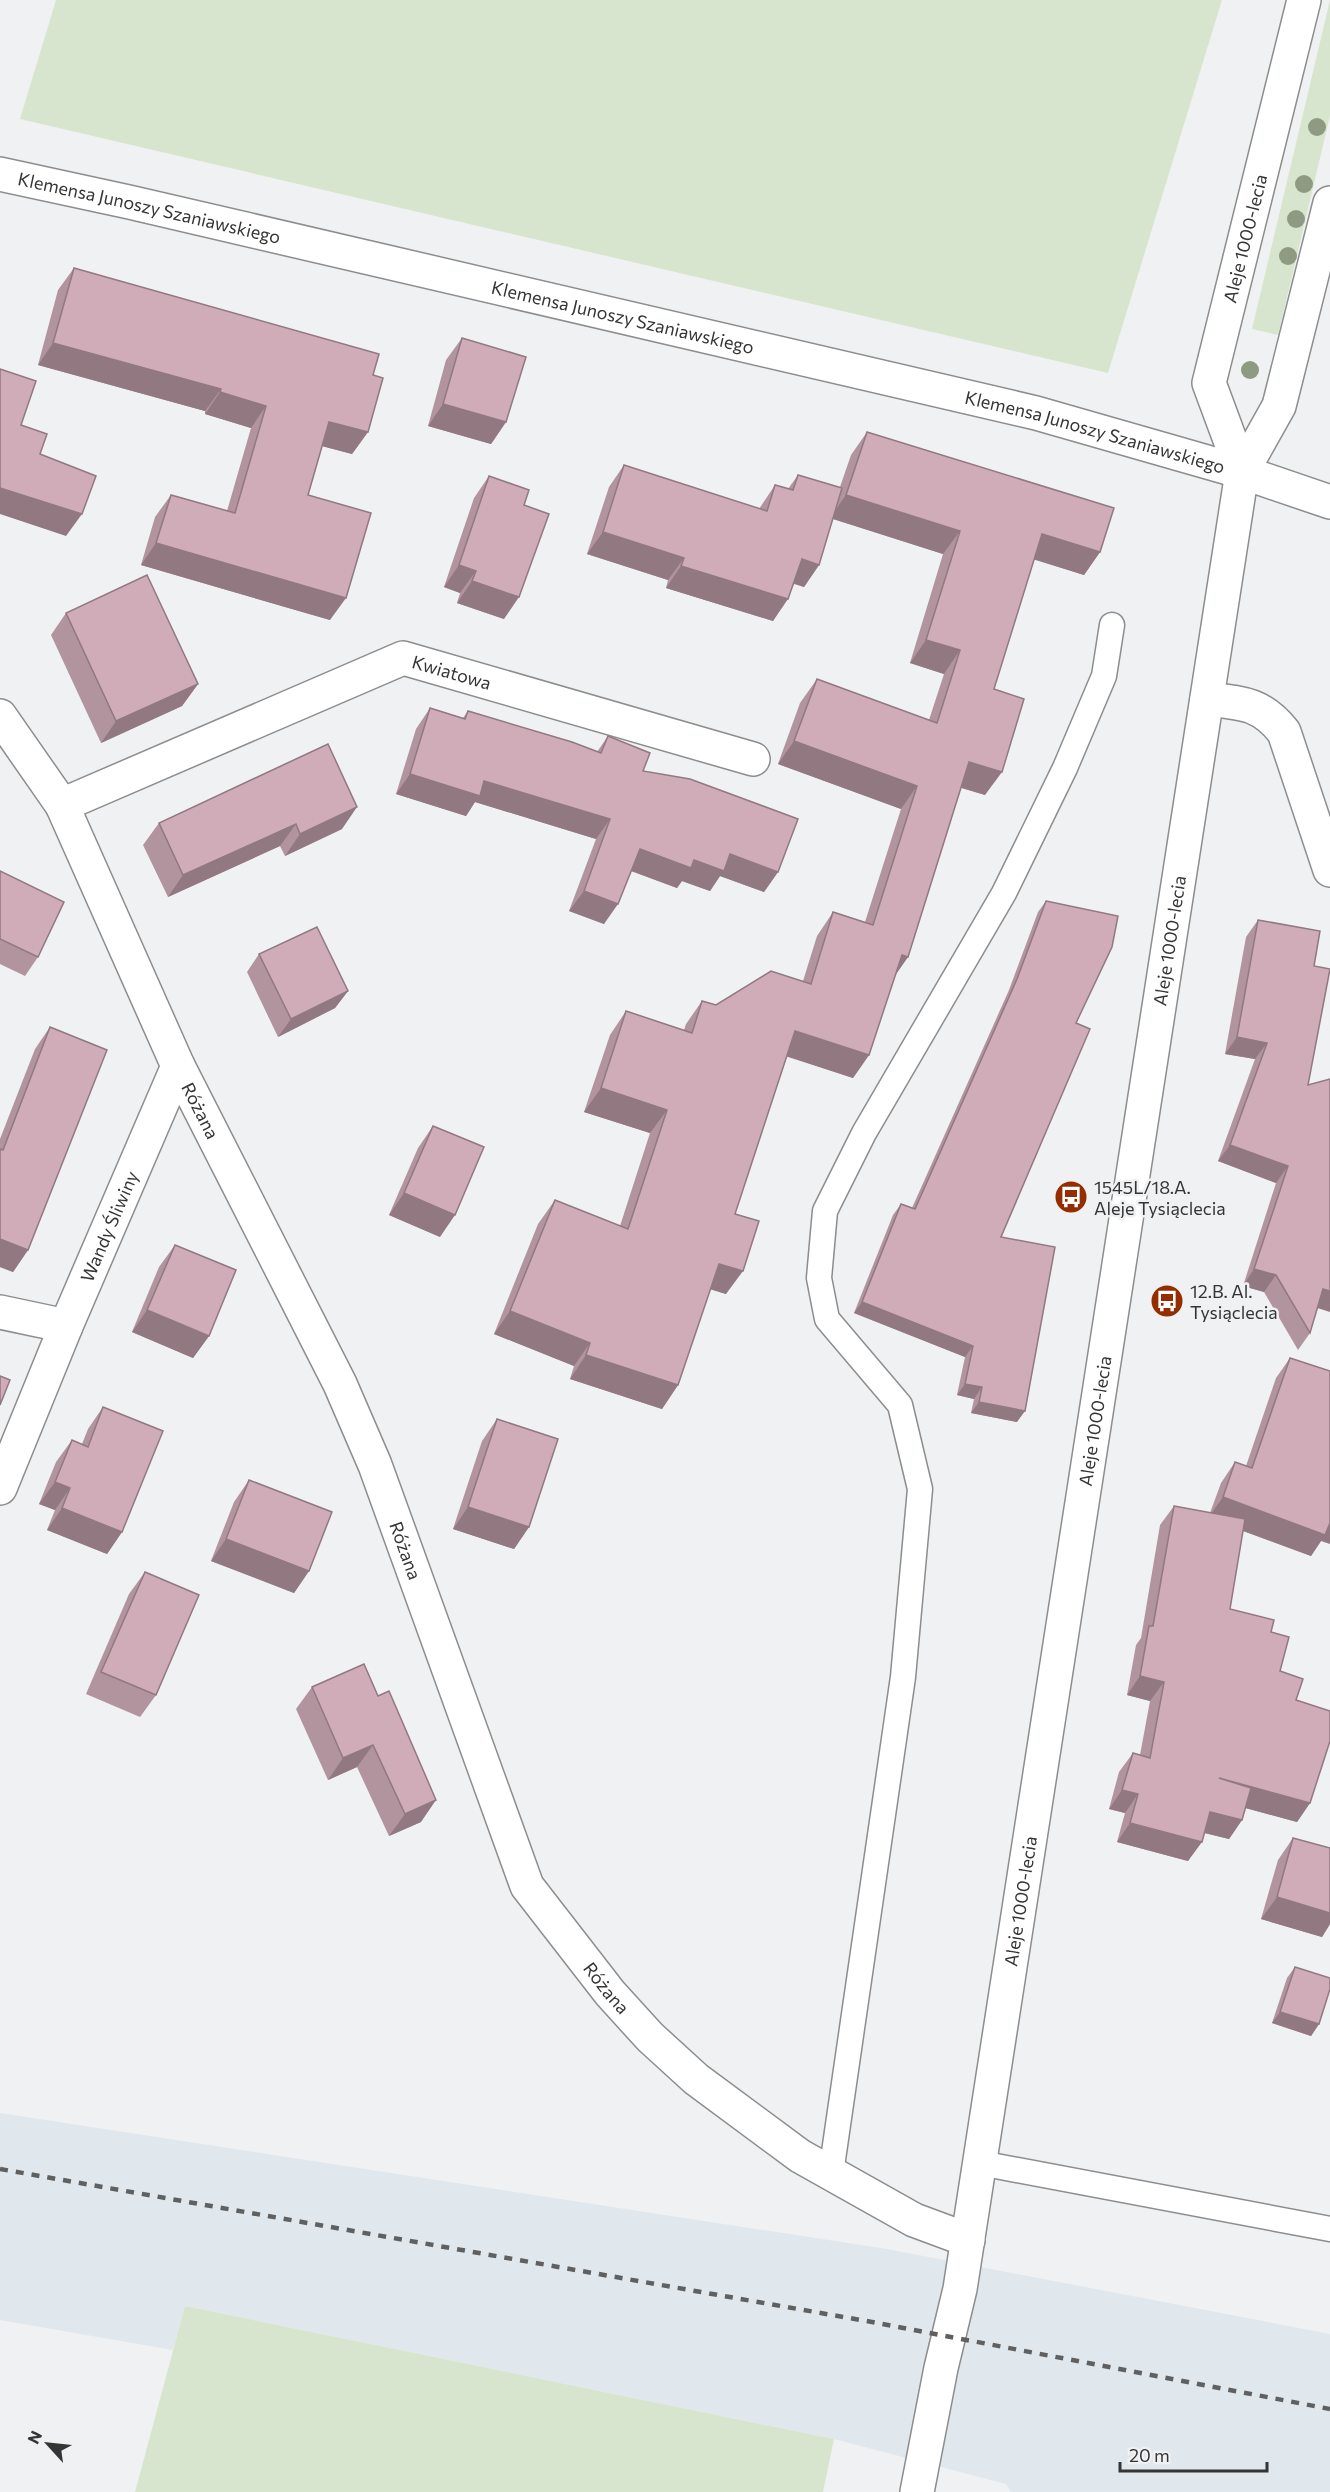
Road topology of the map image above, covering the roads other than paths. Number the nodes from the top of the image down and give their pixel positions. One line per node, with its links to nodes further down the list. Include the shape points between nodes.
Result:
1 (1304, 0): 4 (street, Aleje 1000-lecia, via 1209,383)
2 (0, 174): 4 (street, Klemensa Junoszy Szaniawskiego, via 1036,413)
3 (1330, 203): 4 (street, Aleje 1000-lecia, via 1279,406)
4 (1242, 472): 5 (street, Klemensa Junoszy Szaniawskiego); 7 (street, Aleje 1000-lecia)
5 (1330, 502)
6 (1112, 625): 17 (lane, via 1104,676 1035,830 998,903 864,1133 825,1211 819,1278 827,1319 900,1405 920,1489 903,1677)
7 (1207, 699): 11 (street, via 1254,708 1271,716 1284,732); 16 (street, Aleje 1000-lecia)
8 (0, 716): 10 (street, Różana)
9 (753, 759): 10 (street, Kwiatowa, via 404,657)
10 (62, 805): 12 (street, Różana)
11 (1330, 870)
12 (178, 1066): 14 (street, Wandy Śliwiny); 17 (street, Różana, via 345,1394 375,1465 527,1886 609,1993 650,2037 696,2079 800,2156)
13 (0, 1311): 14 (street)
14 (66, 1326): 15 (street, Wandy Śliwiny)
15 (0, 1488)
16 (980, 2163): 18 (lane); 19 (street, Aleje 1000-lecia)
17 (831, 2174): 19 (street, Różana, via 914,2220)
18 (1330, 2229)
19 (968, 2240): 20 (street, Aleje 1000-lecia)
20 (916, 2492)

